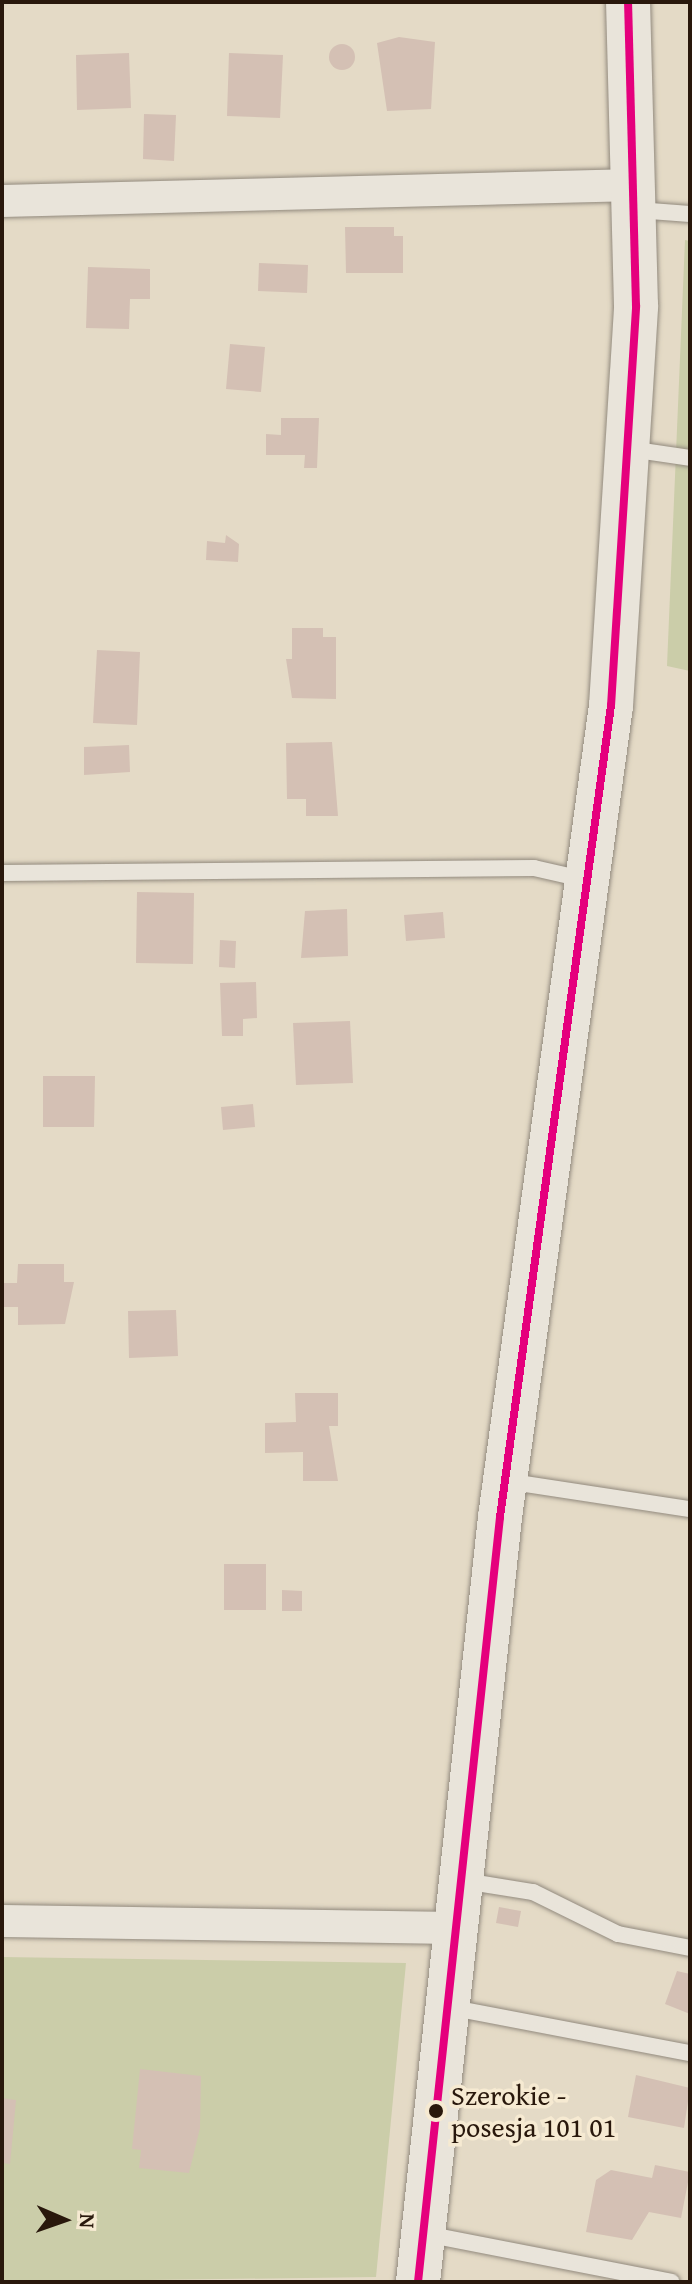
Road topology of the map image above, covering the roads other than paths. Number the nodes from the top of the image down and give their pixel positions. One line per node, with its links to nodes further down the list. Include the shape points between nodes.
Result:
1 (628, 2): 2 (street)
2 (636, 198): 3 (street); 4 (lane); 5 (street)
3 (2, 201)
4 (690, 214)
5 (630, 449): 6 (lane); 8 (street)
6 (690, 458)
7 (2, 873): 8 (lane, via 534,868)
8 (592, 881): 9 (street)
9 (505, 1481): 10 (lane); 11 (street)
10 (690, 1509)
11 (459, 1880): 13 (street); 14 (lane, via 533,1892 618,1934)
12 (2, 1921): 13 (street)
13 (454, 1928): 15 (street)
14 (690, 1948)
15 (445, 2007): 16 (lane); 17 (street)
16 (690, 2053)
17 (423, 2234): 18 (street); 19 (lane)
18 (418, 2282)
19 (671, 2282)

